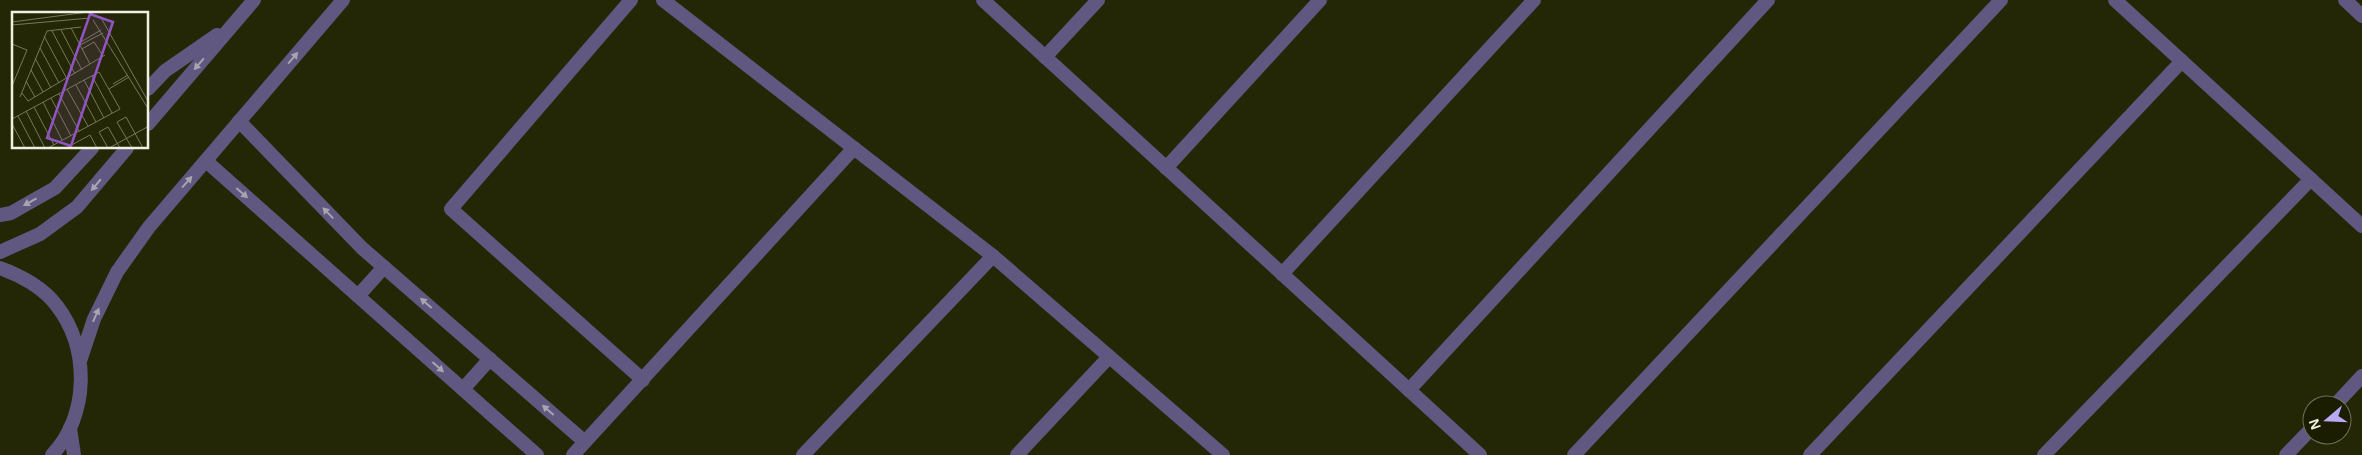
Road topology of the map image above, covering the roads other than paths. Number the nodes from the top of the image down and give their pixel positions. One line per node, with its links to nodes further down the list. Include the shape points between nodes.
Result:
1 (254, 0): 12 (street)
2 (343, 0): 16 (street, one-way to 2)
3 (631, 0): 36 (street, via 450,209)
4 (663, 0): 18 (street)
5 (983, 0): 13 (street)
6 (1098, 0): 13 (street)
7 (1320, 0): 22 (street)
8 (1534, 0): 30 (street)
9 (1768, 0): 38 (street)
10 (2001, 0): 51 (street)
11 (2115, 0): 14 (street)
12 (232, 25): 15 (street, via 165,71); 17 (street, one-way to 17)
13 (1045, 57): 22 (street)
14 (2182, 61): 23 (street); 52 (street)
15 (149, 88)
16 (239, 122): 21 (street); 28 (street, one-way to 16)
17 (149, 123)
18 (854, 148): 27 (street); 36 (street)
19 (91, 149): 24 (street, one-way to 24, via 55,188 10,213)
20 (127, 149): 26 (street, one-way to 26, via 77,207 40,234)
21 (206, 161): 31 (street, one-way to 31); 34 (street, one-way to 21, via 94,319 117,272 149,227)
22 (1166, 168): 30 (street)
23 (2311, 179): 25 (street); 53 (street)
24 (0, 215)
25 (2362, 226)
26 (0, 252)
27 (993, 256): 32 (street); 47 (street)
28 (384, 267): 31 (street); 33 (street, one-way to 28)
29 (0, 268): 34 (street, via 33,284 56,304 74,339)
30 (1282, 274): 38 (street)
31 (358, 296): 37 (street, one-way to 37)
32 (1110, 357): 48 (street); 49 (street)
33 (490, 359): 37 (street); 42 (street, one-way to 33)
34 (80, 361): 40 (street, via 78,407)
35 (2362, 376): 39 (street)
36 (643, 380): 42 (street)
37 (463, 389): 45 (street)
38 (1408, 390): 50 (street)
39 (2344, 395)
40 (70, 428): 43 (street); 44 (street)
41 (2302, 438): 54 (street)
42 (585, 442): 46 (street)
43 (52, 455)
44 (74, 455)
45 (537, 455)
46 (573, 455)
47 (802, 455)
48 (1017, 455)
49 (1223, 455)
50 (1480, 455)
51 (1574, 455)
52 (1810, 455)
53 (2044, 455)
54 (2286, 455)

